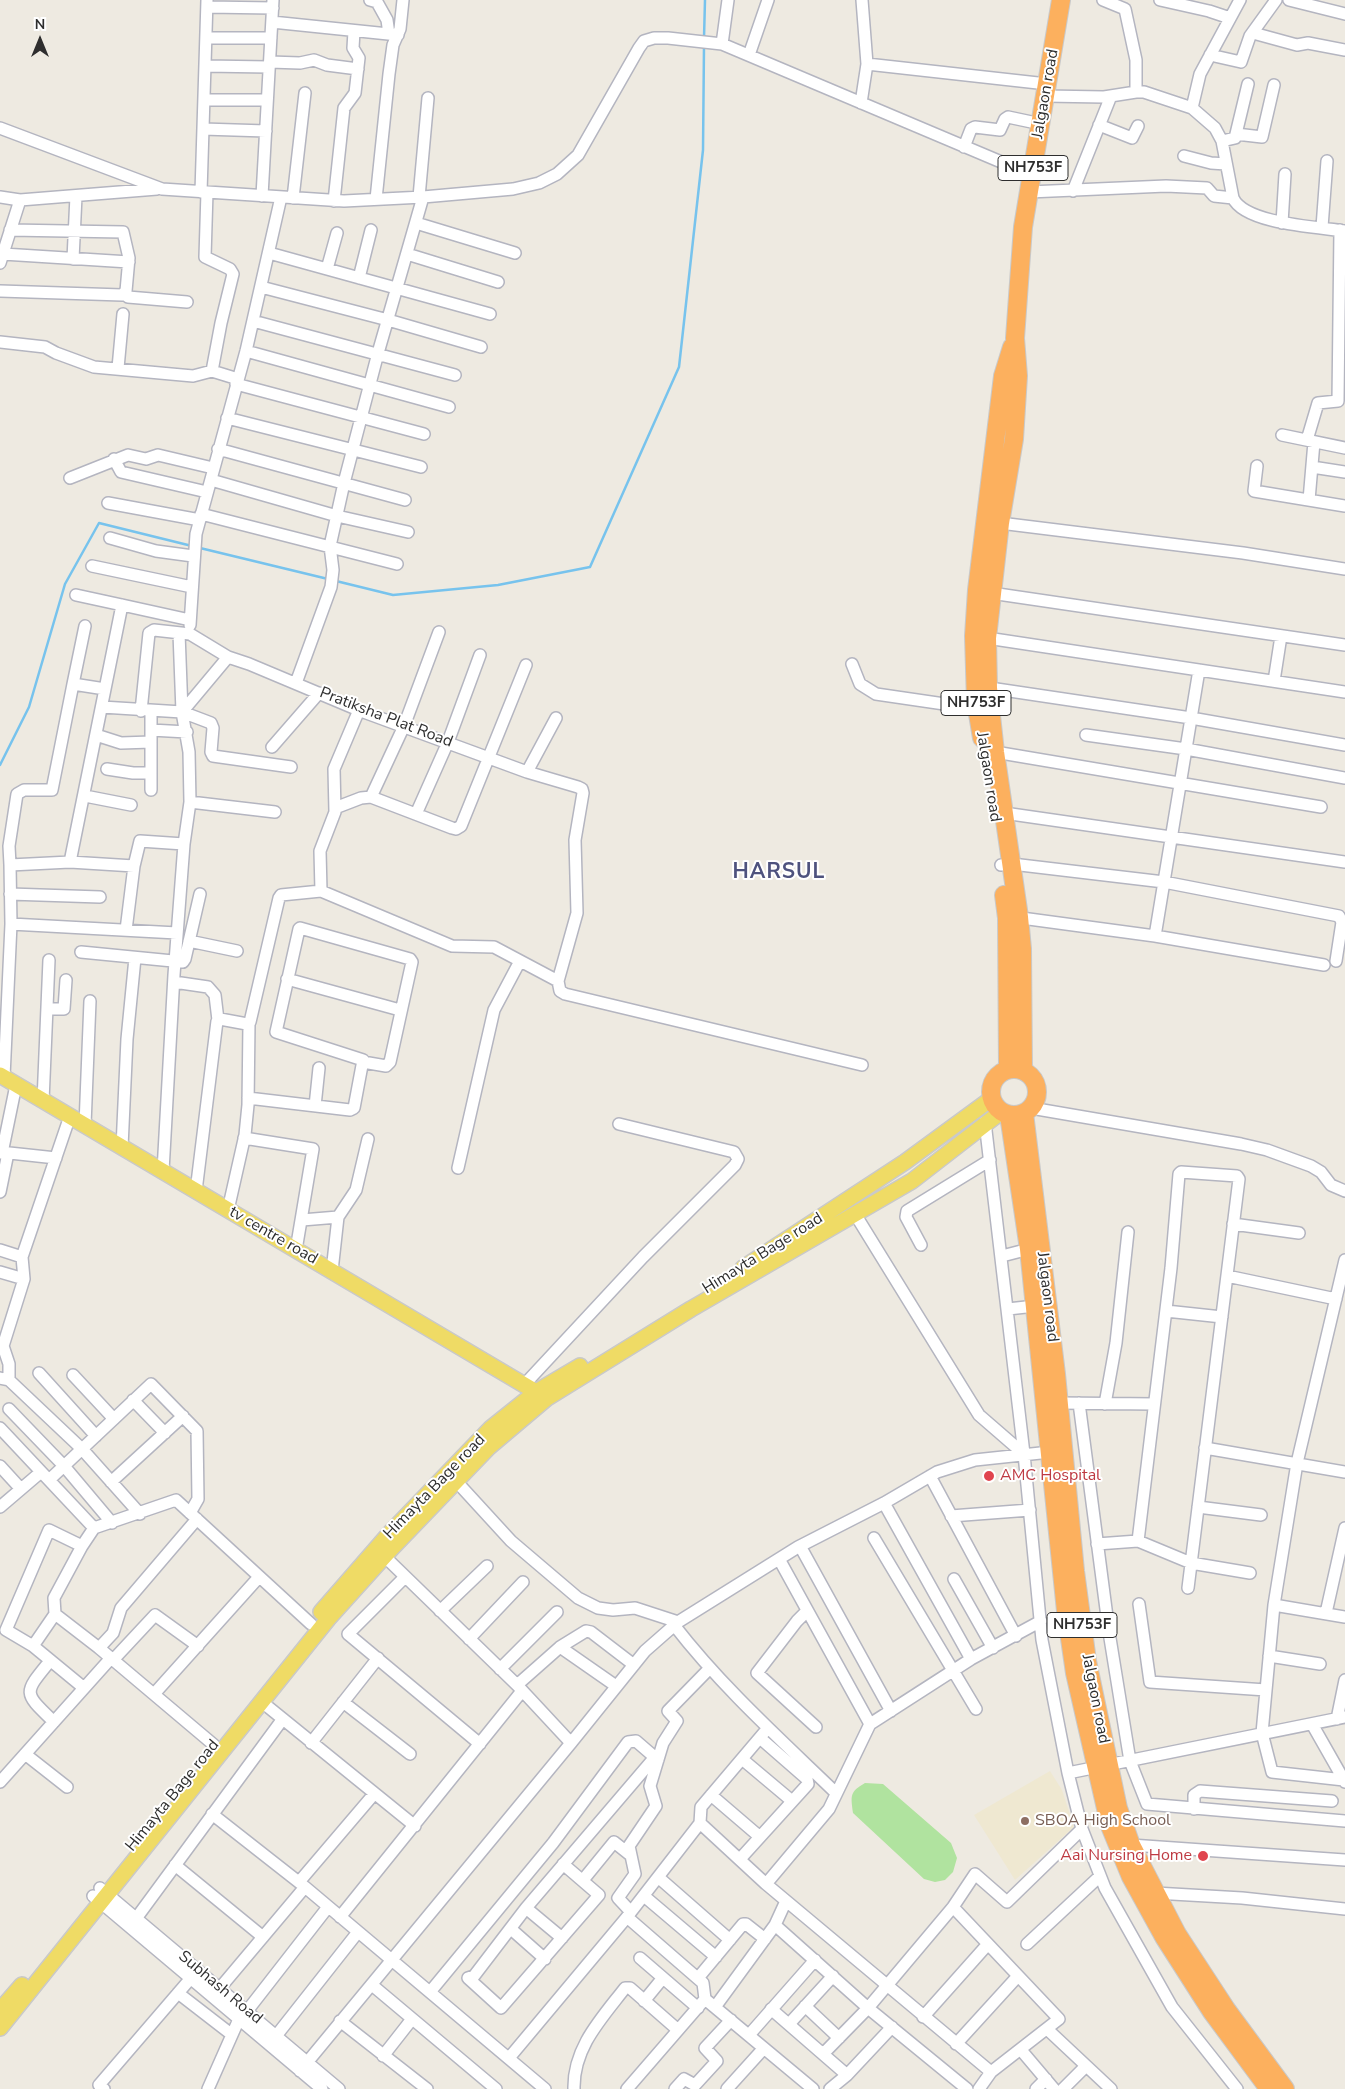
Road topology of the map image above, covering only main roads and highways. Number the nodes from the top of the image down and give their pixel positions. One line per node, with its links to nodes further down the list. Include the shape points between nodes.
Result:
1 (1061, 0): 2 (highway, Jalgaon road / NH753F, via 1023,228)
2 (1015, 338): 3 (highway, Jalgaon road / NH753F, via 1018,376 1014,439 1000,523); 3 (highway, Jalgaon road / NH753F, via 1003,376 977,590 974,636)
3 (980, 692): 4 (highway, Jalgaon road / NH753F); 4 (highway, Jalgaon road / NH753F, via 995,752 1004,813)
4 (1006, 865): 5 (highway, Jalgaon road / NH753F, via 1013,917)
5 (1016, 1070): 7 (highway, via 1001,1072 992,1084); 7 (highway, via 1030,1074 1037,1087 1035,1102)
6 (7, 1079): 8 (main road, tv centre road)
7 (1011, 1109): 8 (main road, Himayta Bage road, via 905,1162 748,1265); 8 (main road, via 985,1122 912,1181 691,1309); 10 (highway, Jalgaon road / NH753F, via 1059,1403 1075,1571); 10 (highway, Jalgaon road / NH753F, via 1066,1612 1075,1673)
8 (535, 1391): 9 (main road, via 489,1447); 9 (main road, Himayta Bage road, via 491,1428)
9 (380, 1553): 11 (main road, via 262,1702); 11 (main road, Himayta Bage road, via 311,1624)
10 (1102, 1766): 14 (highway, Jalgaon road / NH753F, via 1110,1826 1131,1877 1164,1937 1212,2012); 15 (highway, Jalgaon road / NH753F, via 1131,1845 1177,1934 1226,2009)
11 (100, 1895): 12 (main road, Himayta Bage road); 13 (main road)
12 (0, 2010)
13 (0, 2028)
14 (1269, 2089)
15 (1285, 2089)

